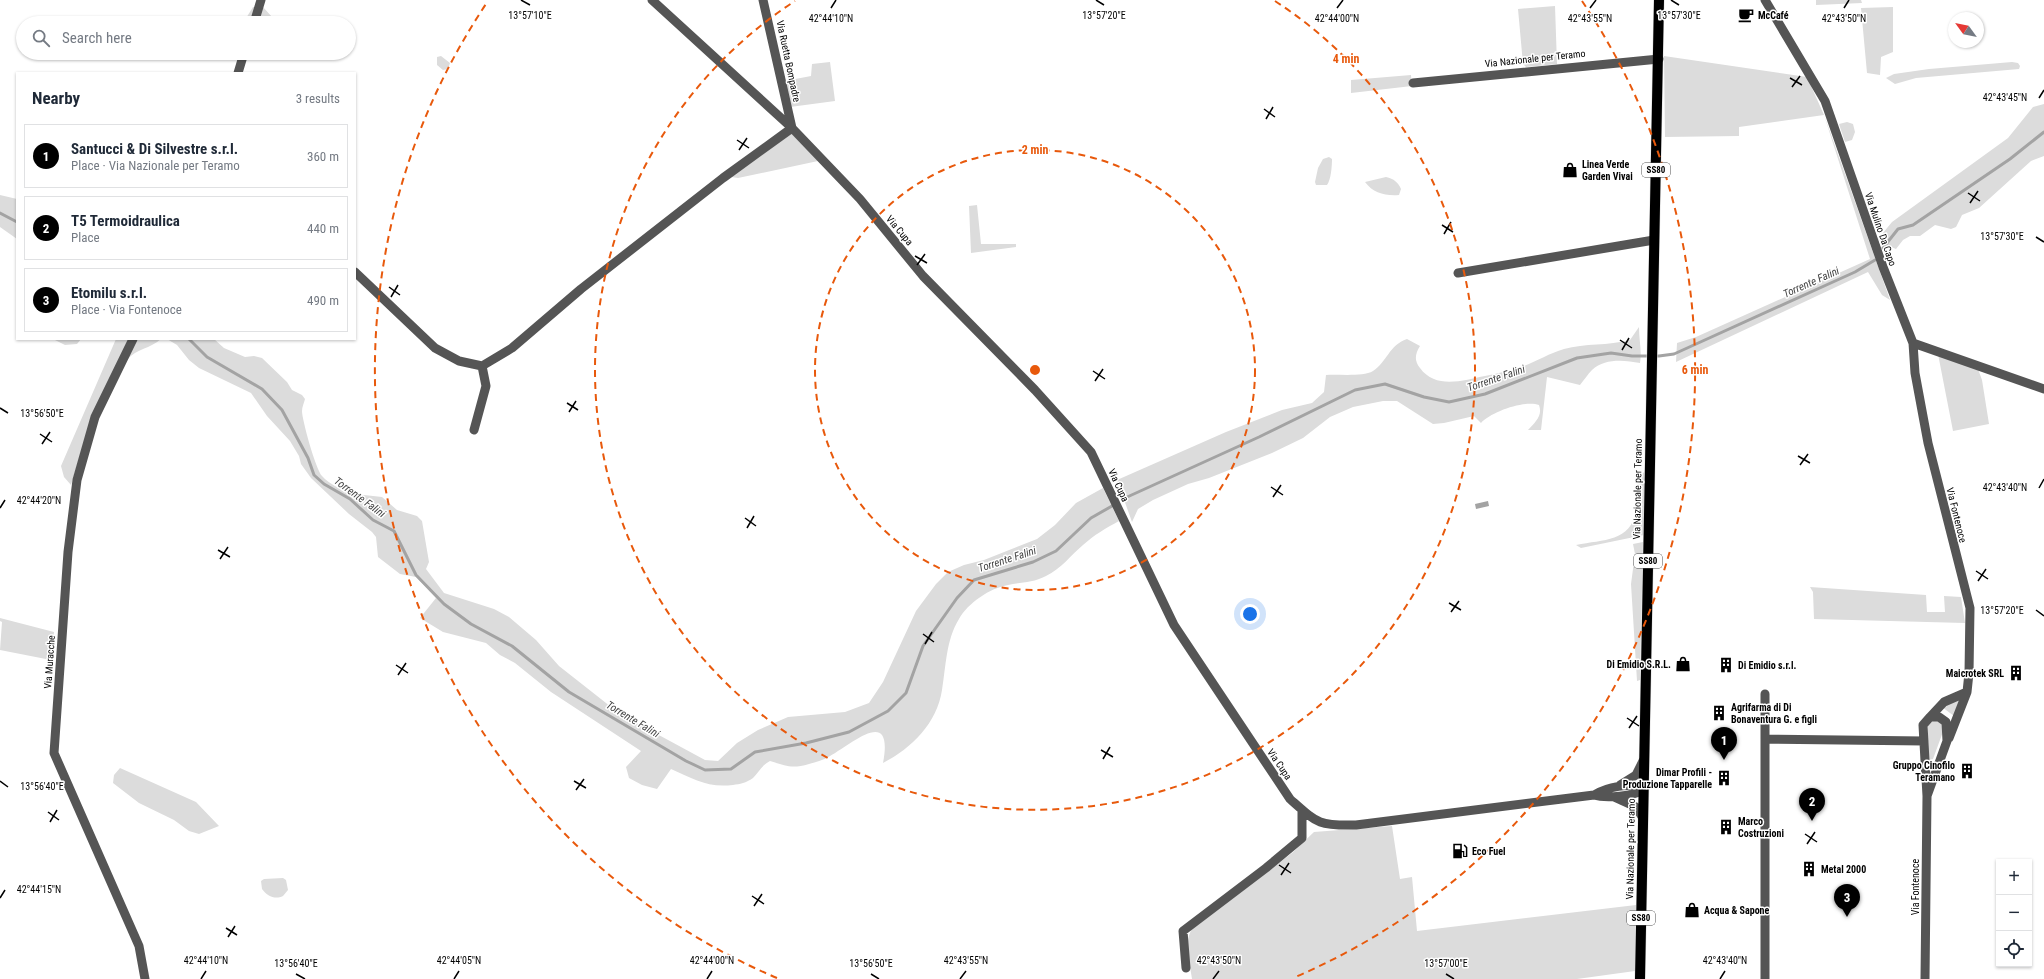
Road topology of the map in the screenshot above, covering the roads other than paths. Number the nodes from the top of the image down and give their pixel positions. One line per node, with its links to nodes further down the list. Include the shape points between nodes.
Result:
1 (262, 0): 6 (street)
2 (652, 0): 11 (street, Via Cupa)
3 (763, 0): 11 (street, Via Ruetta Bompadre)
4 (1660, 0): 7 (main road, Via Nazionale per Teramo / SS80)
5 (1765, 0): 16 (street, Via Mulino Da Capo, via 1825,101 1883,267)
6 (256, 16)
7 (1659, 59): 10 (street, Via Nazionale per Teramo); 12 (main road, Via Nazionale per Teramo / SS80)
8 (242, 60): 9 (street)
9 (238, 72)
10 (1413, 82)
11 (792, 128): 17 (street, via 723,178 581,289 512,348); 30 (street, Via Cupa, via 860,199 923,276 1035,390 1091,452 1174,625 1290,799)
12 (1654, 240): 14 (street); 26 (main road, Via Nazionale per Teramo / SS80)
13 (356, 273): 17 (street, via 435,348 459,361)
14 (1458, 273)
15 (133, 340): 33 (street, Via Muracche, via 95,417 77,480 68,552 54,753 139,946)
16 (1913, 343): 18 (street); 20 (street, Via Fontenoce, via 1915,374 1928,443 1970,608 1969,673)
17 (482, 366): 19 (street, via 486,386)
18 (2044, 389)
19 (474, 430)
20 (1966, 692): 22 (street, Via Fontenoce, via 1944,702); 25 (street, Via Fontenoce)
21 (1765, 694): 23 (street)
22 (1930, 717): 24 (street, Via Fontenoce, via 1923,725); 25 (street, Via Fontenoce, via 1939,717 1946,722)
23 (1765, 739): 24 (street); 35 (street)
24 (1924, 741): 29 (street, Via Fontenoce)
25 (1947, 741): 29 (street, Via Fontenoce)
26 (1644, 755): 27 (main road, Via Nazionale per Teramo / SS80); 28 (street, via 1641,769)
27 (1644, 789): 28 (street, Via Cupa, via 1637,793); 31 (main road, Via Nazionale per Teramo / SS80)
28 (1614, 792): 30 (street, Via Cupa, via 1356,825 1329,826 1319,823); 31 (street, Via Cupa, via 1636,807)
29 (1927, 796): 36 (street, Via Fontenoce)
30 (1302, 810): 32 (street, via 1302,838 1182,931)
31 (1643, 818): 34 (main road, Via Nazionale per Teramo / SS80)
32 (1186, 968)
33 (145, 979)
34 (1640, 979)
35 (1765, 979)
36 (1925, 979)

